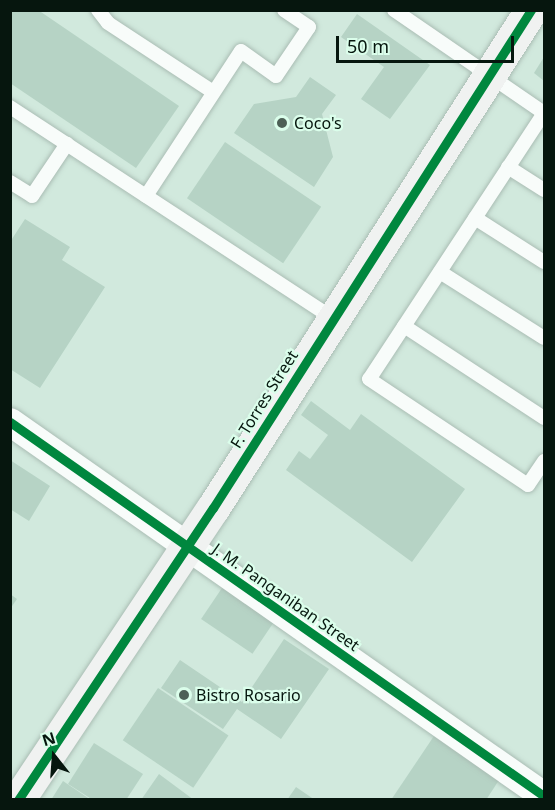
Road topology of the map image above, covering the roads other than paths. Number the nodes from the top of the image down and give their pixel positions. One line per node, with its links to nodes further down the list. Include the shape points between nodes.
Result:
1 (98, 10): 6 (lane, via 108,23)
2 (284, 10): 6 (lane, via 309,27 276,75 241,51)
3 (394, 10): 5 (lane)
4 (531, 10): 5 (main road, F. Torres Street)
5 (488, 76): 8 (lane); 17 (main road, F. Torres Street)
6 (213, 92): 13 (lane)
7 (10, 107): 9 (lane)
8 (544, 113): 10 (lane)
9 (67, 144): 11 (lane, via 32,196); 13 (lane)
10 (508, 167): 12 (lane); 14 (lane)
11 (10, 182)
12 (544, 190)
13 (146, 196): 17 (lane)
14 (475, 218): 15 (lane); 16 (lane)
15 (544, 262)
16 (440, 272): 18 (lane); 19 (lane)
17 (333, 318): 23 (main road, F. Torres Street)
18 (404, 326): 20 (lane); 22 (lane, via 369,379 528,485)
19 (544, 338)
20 (544, 418)
21 (10, 422): 23 (street, J. M. Panganiban Street)
22 (544, 461)
23 (187, 546): 24 (street, J. M. Panganiban Street); 25 (main road, F. Torres Street)
24 (544, 796)
25 (18, 800)

